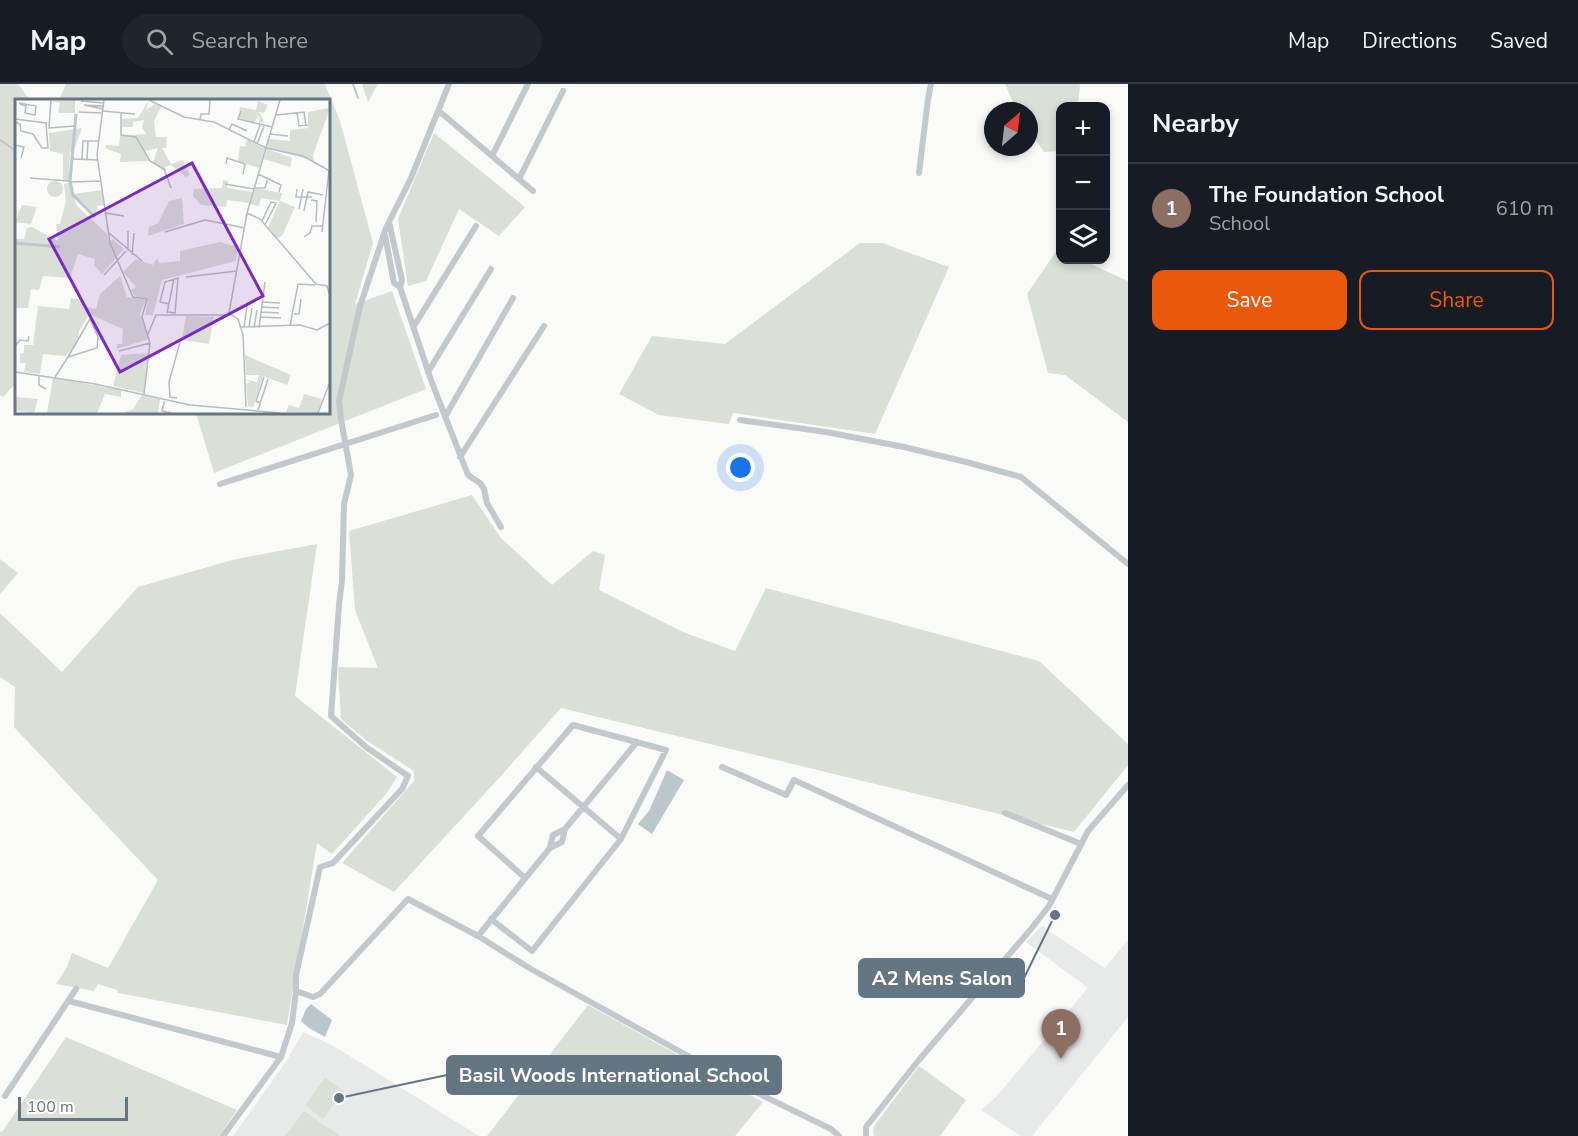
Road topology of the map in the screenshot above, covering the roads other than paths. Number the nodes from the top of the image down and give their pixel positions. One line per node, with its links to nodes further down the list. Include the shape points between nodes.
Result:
1 (449, 84): 5 (street)
2 (528, 84): 6 (street)
3 (931, 84): 7 (street)
4 (563, 91): 8 (street)
5 (439, 111): 6 (street); 10 (street)
6 (492, 156): 8 (street)
7 (919, 173)
8 (519, 179): 9 (street)
9 (533, 191)
10 (389, 222): 12 (street); 14 (street, via 402,280)
11 (476, 226): 16 (street)
12 (385, 232): 14 (street, via 394,283); 22 (street, via 360,306 339,400)
13 (491, 269): 18 (street)
14 (400, 287): 16 (street)
15 (513, 298): 20 (street)
16 (414, 326): 18 (street)
17 (544, 326): 23 (street)
18 (428, 372): 20 (street)
19 (436, 415): 22 (street)
20 (445, 417): 23 (street)
21 (740, 420): 26 (street, via 904,447 1021,477)
22 (345, 445): 24 (street); 40 (street, via 351,475 344,504 331,716 408,776 402,789 333,863 320,867 296,975)
23 (460, 457): 25 (street, via 468,475 484,489)
24 (220, 484)
25 (501, 527)
26 (1128, 564)
27 (637, 742): 28 (street, via 573,725); 31 (street); 33 (street, via 666,750)
28 (536, 767): 31 (street); 35 (street, via 478,836)
29 (722, 767): 36 (street, via 786,795 794,780)
30 (1128, 785): 34 (street)
31 (583, 807): 33 (street); 35 (street, via 565,829 562,842 550,848)
32 (1005, 813): 34 (street)
33 (621, 839): 37 (street, via 532,951)
34 (1081, 844): 36 (street)
35 (525, 878): 37 (street)
36 (1052, 899): 46 (street, via 866,1127)
37 (491, 919): 38 (street)
38 (477, 936): 40 (street, via 408,899 320,994 313,997); 45 (street, via 735,1082)
39 (76, 989): 41 (street)
40 (296, 991): 42 (street, via 292,1023)
41 (69, 1001): 42 (street); 43 (street)
42 (280, 1057): 44 (street)
43 (5, 1096)
44 (223, 1136)
45 (839, 1136)
46 (866, 1136)

